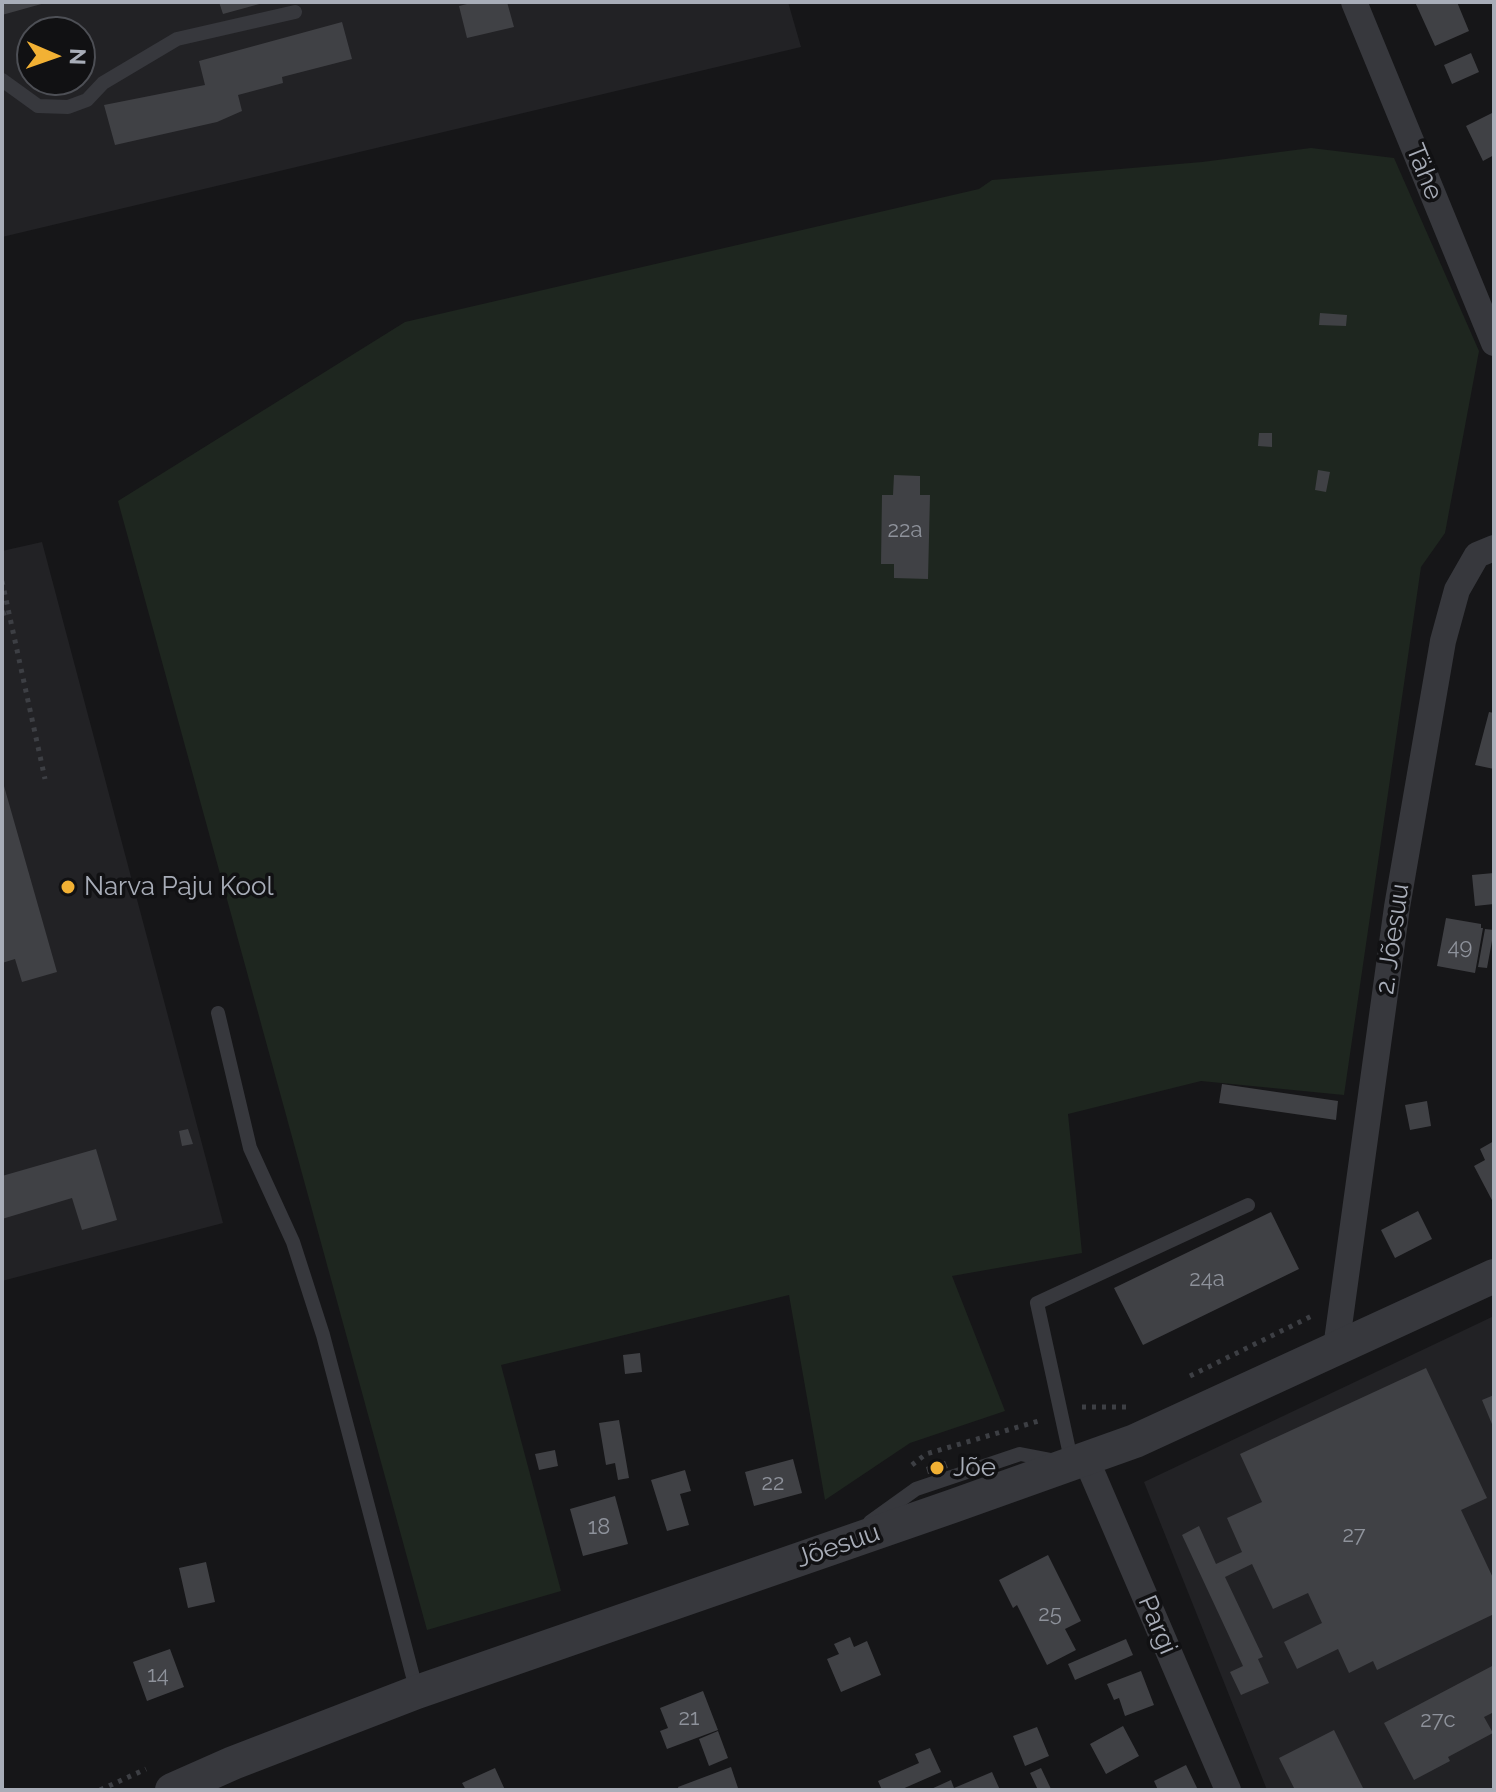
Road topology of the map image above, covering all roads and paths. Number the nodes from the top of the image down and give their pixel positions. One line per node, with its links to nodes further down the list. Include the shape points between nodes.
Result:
1 (1354, 2): 4 (street, Tähe)
2 (295, 12): 3 (lane, via 177,39 103,83 87,100 68,107 38,106)
3 (2, 80)
4 (1494, 343)
5 (1494, 548): 13 (street, 2. Jõesuu, via 1477,555 1457,590 1443,641 1397,907)
6 (2, 581): 7 (path)
7 (10, 611): 8 (path); 9 (path)
8 (2, 614)
9 (45, 779)
10 (218, 1013): 20 (lane, via 250,1148 293,1242 323,1335)
11 (1248, 1205): 17 (lane, via 1037,1303)
12 (1493, 1281): 14 (street, Jõesuu)
13 (1343, 1301): 14 (street, 2. Jõesuu); 15 (path)
14 (1336, 1348): 18 (street, Jõesuu)
15 (1181, 1381)
16 (1140, 1401): 17 (path, via 1127,1407 1084,1406)
17 (1062, 1414): 18 (lane); 19 (path, via 926,1454)
18 (1079, 1462): 20 (street, Jõesuu); 23 (street, Pargi)
19 (907, 1469)
20 (417, 1692): 21 (street, Jõesuu, via 247,1758)
21 (163, 1778): 22 (path)
22 (100, 1790)
23 (1228, 1790)

